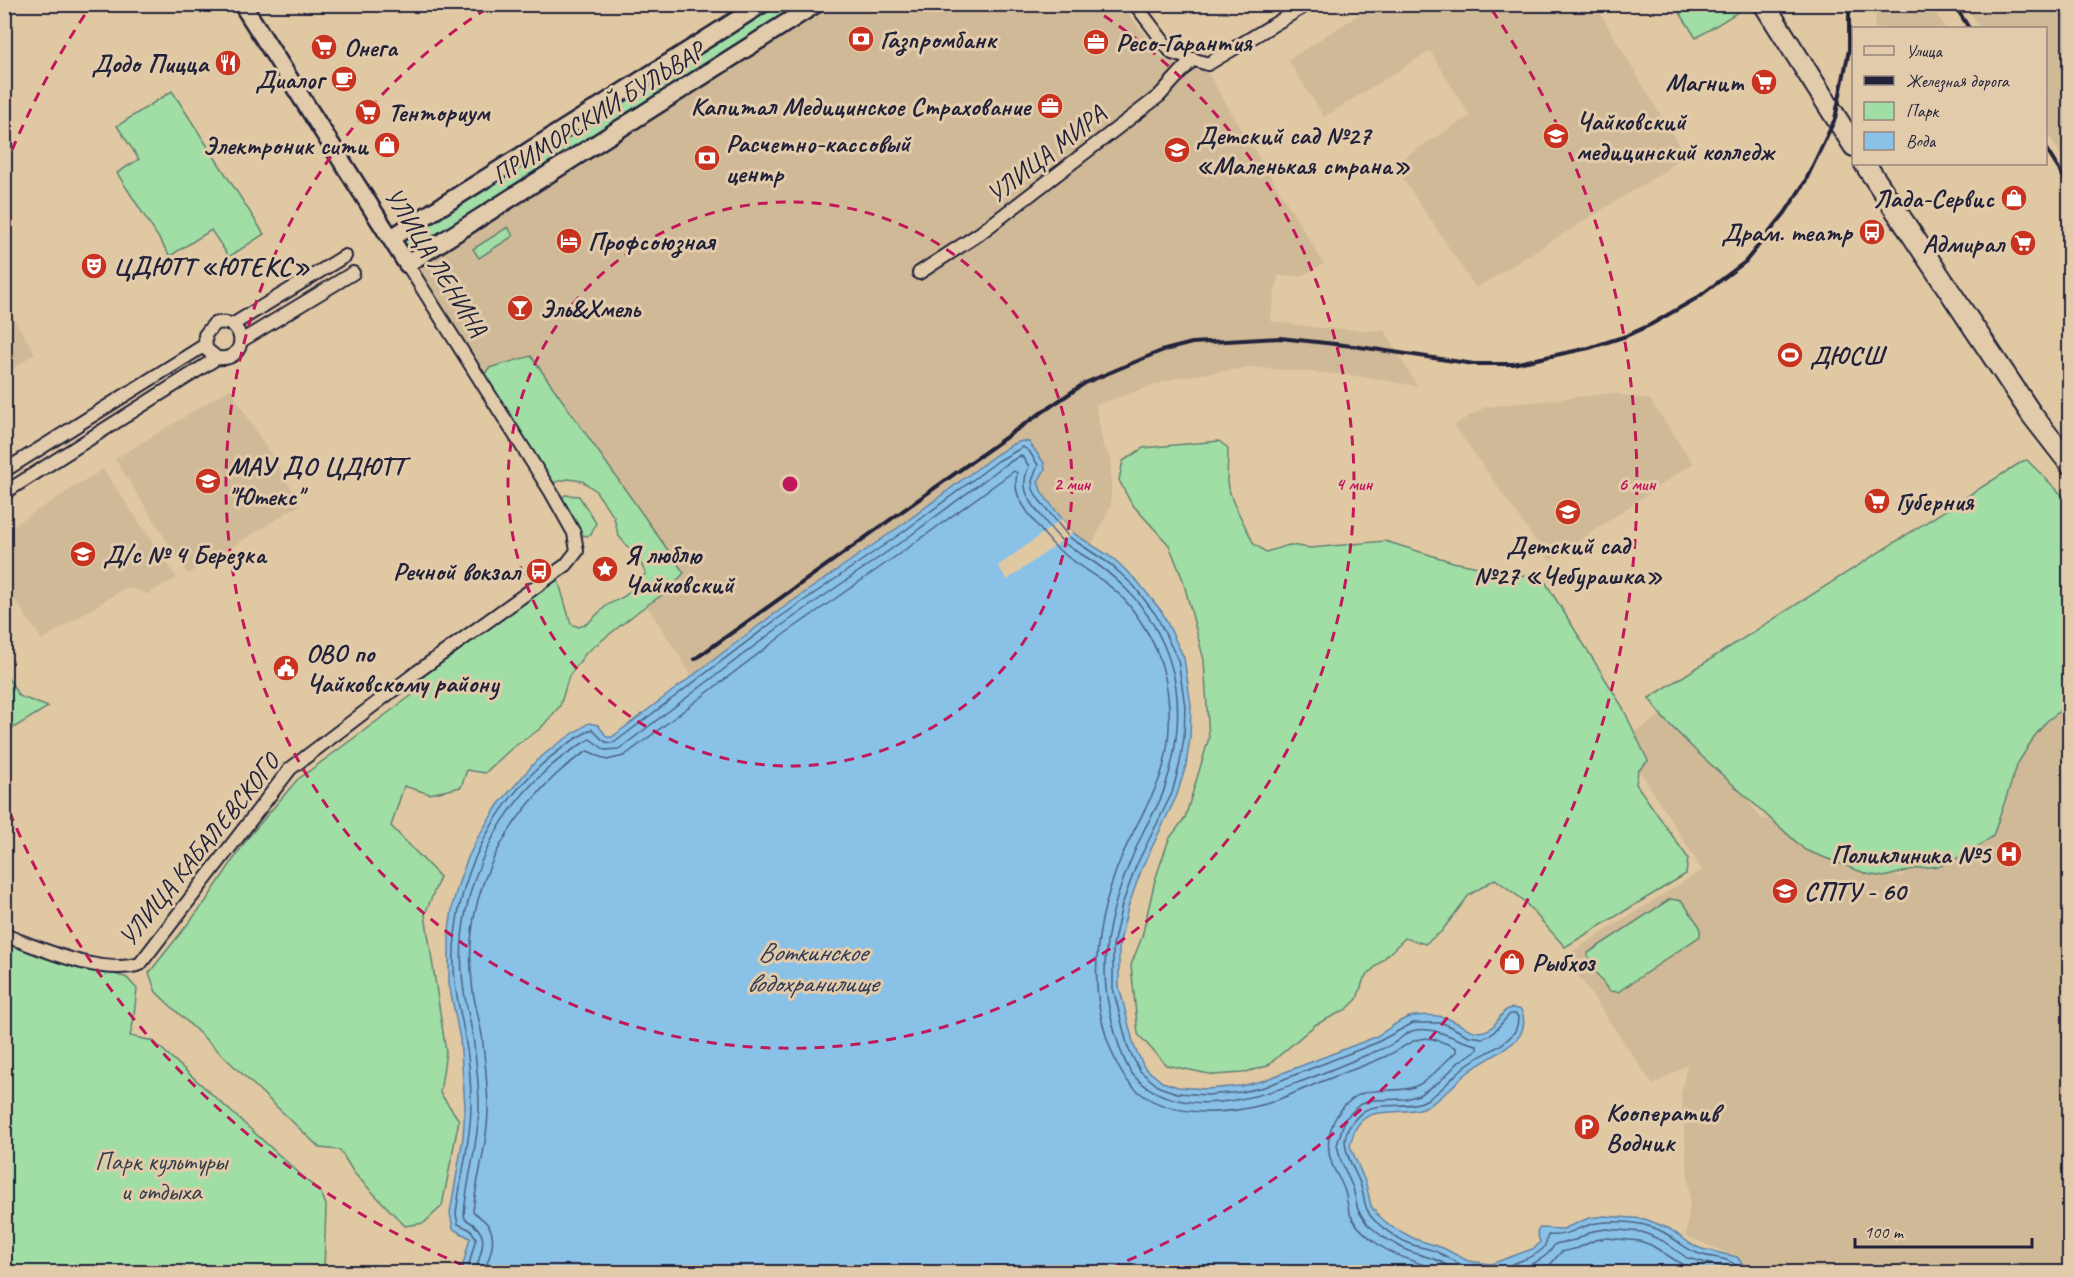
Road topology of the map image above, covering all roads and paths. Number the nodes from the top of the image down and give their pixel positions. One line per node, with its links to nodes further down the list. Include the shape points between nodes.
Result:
1 (242, 4): 10 (street, УЛИЦА ЛЕНИНА)
2 (762, 4): 10 (street, ПРИМОРСКИЙ БУЛЬВАР)
3 (816, 4): 12 (street, ПРИМОРСКИЙ БУЛЬВАР)
4 (1135, 4): 7 (street, via 1172,53)
5 (1308, 4): 7 (street, via 1208,64)
6 (1764, 4): 8 (main road)
7 (1192, 59): 14 (street, УЛИЦА МИРА, via 1159,96 979,234)
8 (1852, 143)
9 (1866, 165): 19 (main road, via 2032,415)
10 (391, 238): 12 (street, УЛИЦА ЛЕНИНА)
11 (345, 256): 15 (street)
12 (407, 264): 22 (street, УЛИЦА ЛЕНИНА, via 551,492 574,533)
13 (353, 273): 16 (street)
14 (919, 273)
15 (232, 326): 16 (street); 17 (street, via 224,322 214,324 207,331)
16 (241, 341): 18 (street, via 233,356)
17 (205, 345): 18 (street); 20 (street)
18 (218, 358): 21 (street)
19 (2070, 464)
20 (4, 471)
21 (4, 493)
22 (577, 551): 23 (street, УЛИЦА КАБАЛЕВСКОГО, via 566,565 291,769 140,964 129,968 84,963)
23 (4, 936)

